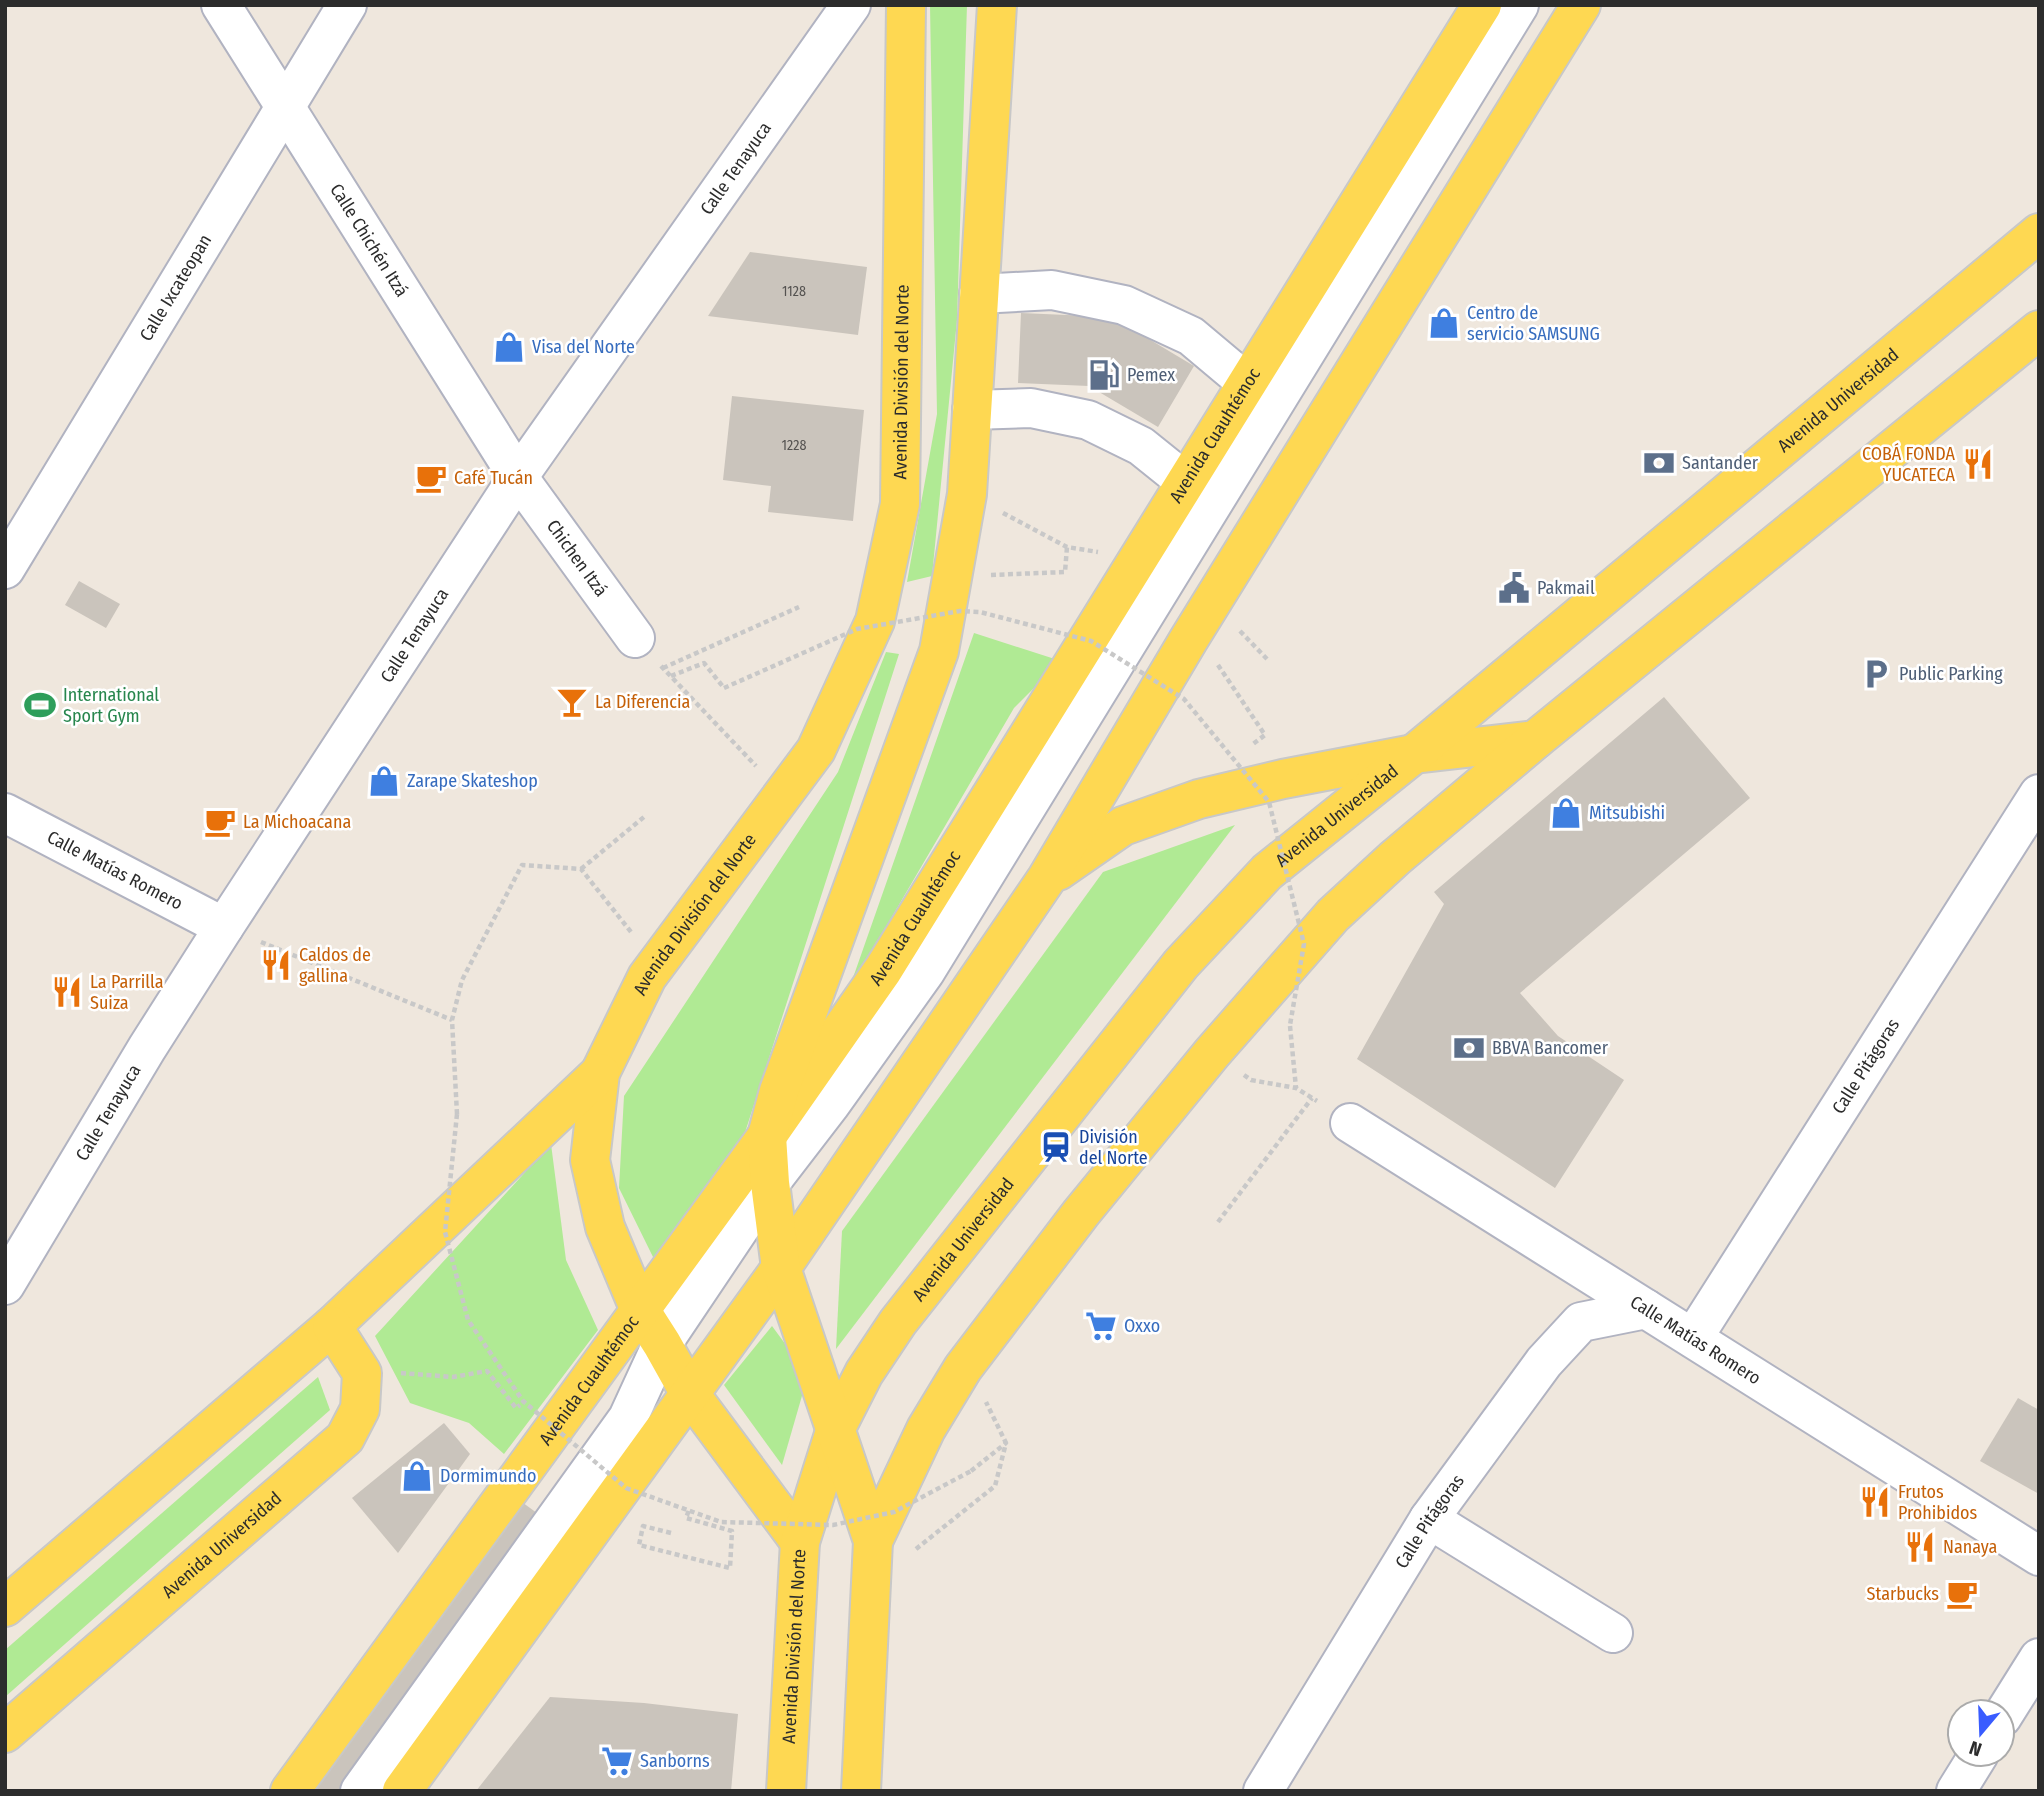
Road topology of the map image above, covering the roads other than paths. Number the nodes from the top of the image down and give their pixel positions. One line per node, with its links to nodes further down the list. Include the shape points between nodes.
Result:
1 (221, 5): 9 (street, Calle Chichén Itzá)
2 (346, 5): 9 (street, Calle Ixcateopan)
3 (851, 5): 15 (street, Calle Tenayuca)
4 (906, 5): 25 (main road, Avenida División del Norte, via 900,504 875,621 816,750 647,977)
5 (997, 5): 11 (main road)
6 (1482, 5): 13 (main road, Avenida Cuauhtémoc)
7 (1520, 5): 28 (street, via 925,972)
8 (1581, 5): 23 (main road, via 1189,639)
9 (285, 106): 15 (street, Calle Chichén Itzá); 17 (street, Calle Ixcateopan)
10 (2039, 233): 20 (main road, Avenida Universidad)
11 (979, 294): 13 (street, via 1052,290 1124,305 1191,336); 14 (main road)
12 (2039, 330): 19 (main road)
13 (1247, 383): 16 (main road, Avenida Cuauhtémoc)
14 (972, 410): 16 (street, via 1031,408 1088,420 1141,446); 27 (main road, via 967,494 939,651)
15 (518, 477): 18 (street, Chichen Itzá); 24 (street, Calle Tenayuca)
16 (1186, 483): 27 (main road, Avenida Cuauhtémoc, via 883,970)
17 (5, 569)
18 (635, 638)
19 (1535, 740): 20 (main road); 39 (main road, via 1333,915 1212,1053 1081,1213 963,1368 926,1429)
20 (1414, 754): 23 (main road, via 1199,799 1123,826); 37 (main road, Avenida Universidad, via 1267,872 1181,964 898,1322 864,1373)
21 (2039, 794): 34 (street, Calle Pitágoras)
22 (5, 813): 24 (street, Calle Matías Romero)
23 (1047, 878): 29 (main road)
24 (224, 927): 30 (street, Calle Tenayuca)
25 (600, 1073): 31 (main road, Avenida División del Norte, via 590,1160 605,1227); 33 (main road)
26 (1350, 1123): 32 (street, Calle Matías Romero)
27 (766, 1136): 28 (main road); 31 (main road, Avenida Cuauhtémoc)
28 (770, 1183): 29 (main road); 35 (street)
29 (781, 1268): 36 (main road); 37 (main road)
30 (5, 1285)
31 (639, 1308): 35 (main road, Avenida División del Norte); 48 (main road, Avenida Cuauhtémoc)
32 (1646, 1309): 34 (street, Calle Matías Romero); 38 (street, Calle Pitágoras, via 1581,1322 1544,1362)
33 (332, 1326): 42 (main road); 46 (main road, Avenida Universidad, via 362,1373 360,1409 345,1438)
34 (1693, 1338): 41 (street, Calle Matías Romero)
35 (662, 1344): 36 (main road, Avenida División del Norte); 49 (street, via 607,1379); 50 (street, via 628,1418)
36 (690, 1394): 40 (main road, Avenida División del Norte); 51 (main road)
37 (836, 1428): 39 (main road); 40 (main road, Avenida Universidad)
38 (1429, 1519): 43 (street); 54 (street, Calle Pitágoras)
39 (873, 1541): 53 (main road)
40 (800, 1542): 52 (main road, Avenida División del Norte)
41 (2039, 1556)
42 (5, 1606)
43 (1613, 1633)
44 (2039, 1658): 45 (street)
45 (2014, 1698)
46 (5, 1733)
47 (1970, 1768): 55 (street)
48 (290, 1791)
49 (307, 1791)
50 (360, 1791)
51 (402, 1791)
52 (786, 1791)
53 (861, 1791)
54 (1263, 1791)
55 (1956, 1791)

